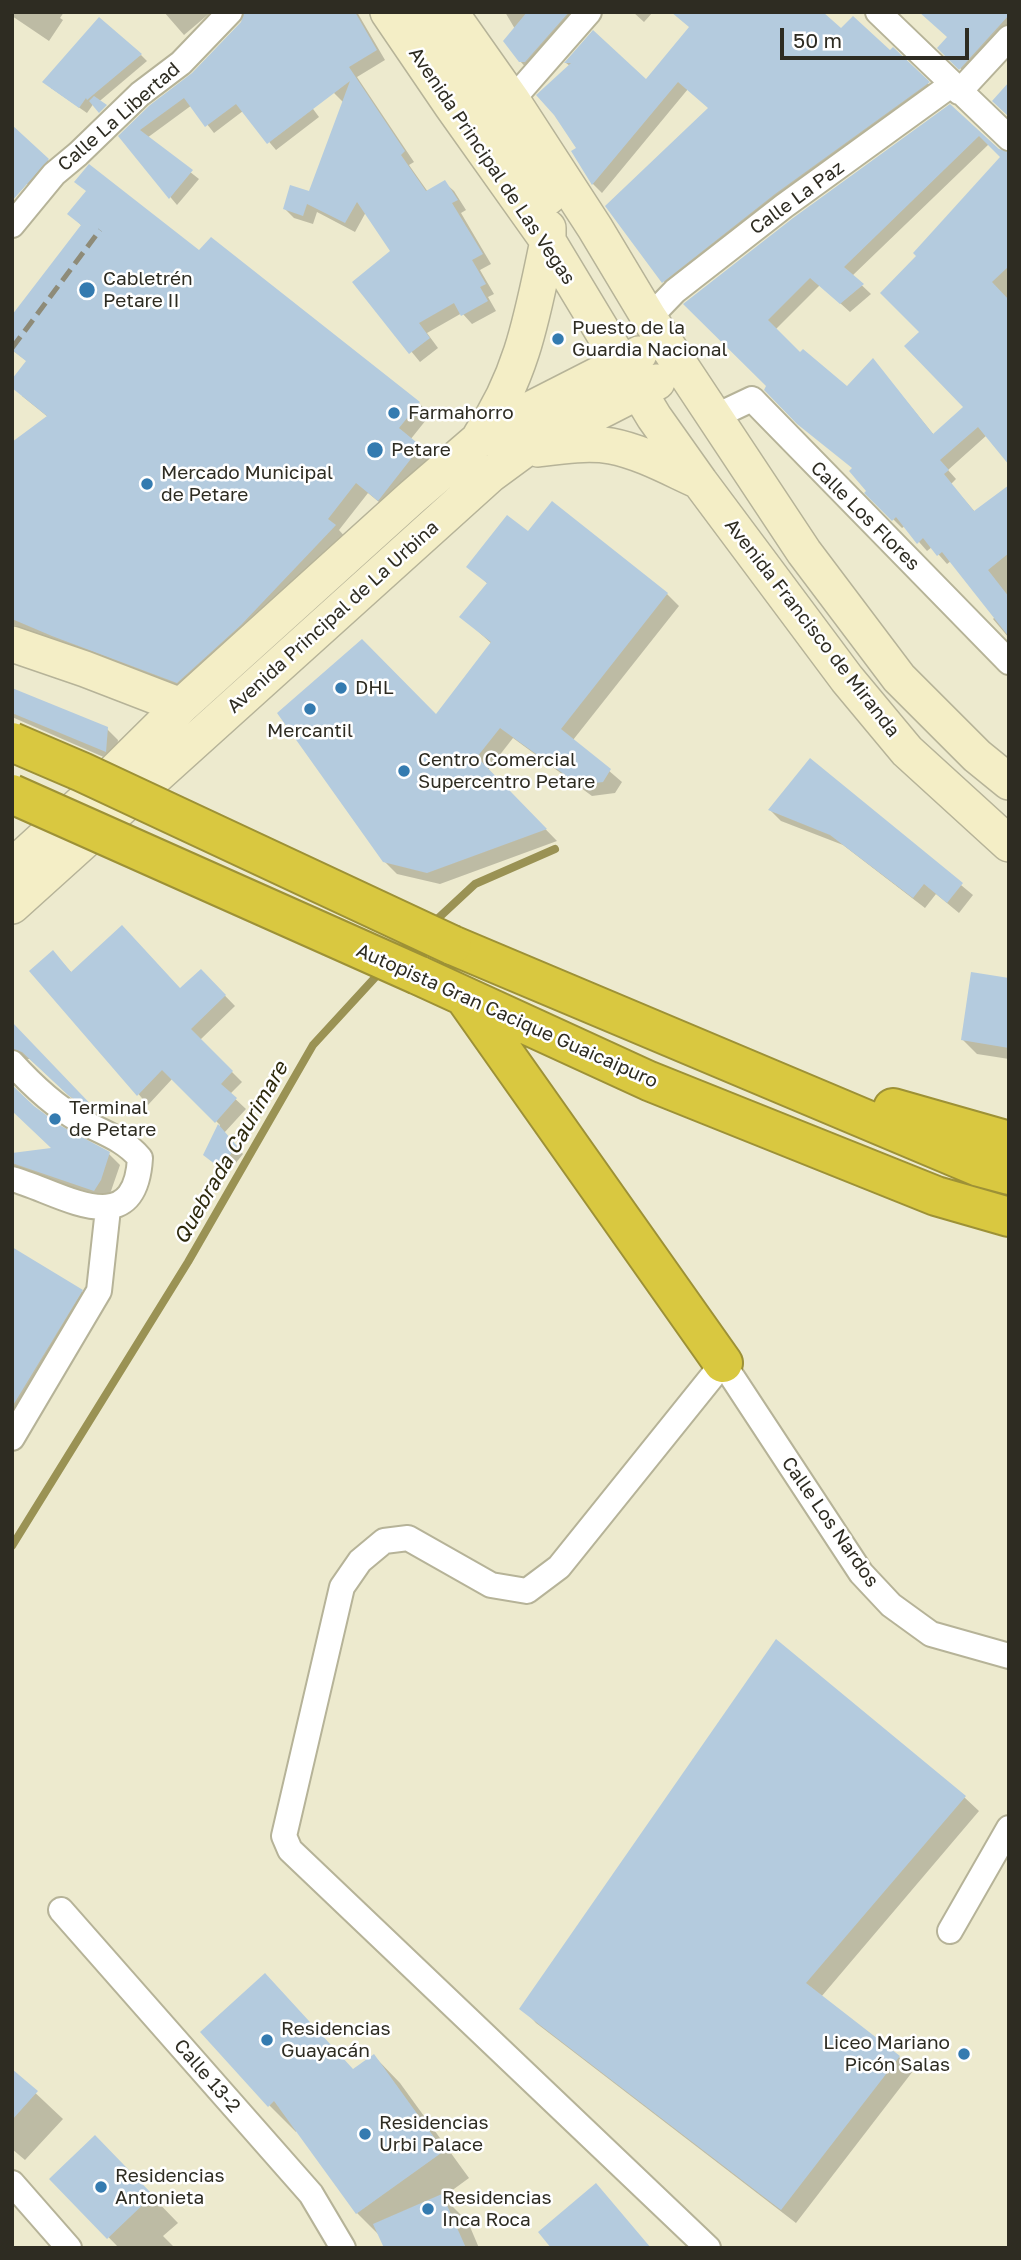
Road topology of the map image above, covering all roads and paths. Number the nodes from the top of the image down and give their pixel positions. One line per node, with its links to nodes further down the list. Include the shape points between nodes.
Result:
1 (230, 12): 12 (street, Calle La Libertad, via 181,63 140,94 54,174)
2 (388, 12): 14 (main road, Avenida Principal de Las Vegas)
3 (423, 12): 11 (main road)
4 (450, 12): 9 (main road)
5 (589, 12): 9 (street)
6 (878, 12): 8 (street)
7 (1009, 38): 8 (street, Calle La Paz)
8 (955, 89): 10 (street); 15 (street, Calle La Paz, via 784,206 676,291)
9 (512, 100): 13 (main road)
10 (1009, 138)
11 (546, 196): 13 (main road); 14 (main road)
12 (12, 225)
13 (595, 228): 15 (main road)
14 (548, 241): 16 (main road, Avenida Principal de Las Vegas); 18 (main road, via 528,337 508,392)
15 (665, 342): 16 (main road, Avenida Principal de La Urbina); 17 (main road, Avenida Francisco de Miranda)
16 (629, 379): 18 (main road, Avenida Principal de La Urbina, via 531,409); 19 (main road, Avenida Principal de La Urbina); 20 (main road, Avenida Francisco de Miranda)
17 (714, 417): 22 (street, Calle Los Flores, via 752,399); 25 (main road, Avenida Francisco de Miranda, via 804,552 899,678)
18 (477, 441): 23 (main road, Avenida Principal de La Urbina)
19 (524, 450): 20 (main road, via 609,446 644,456); 29 (main road, Avenida Principal de La Urbina, via 490,475)
20 (699, 482): 27 (main road, Avenida Francisco de Miranda, via 881,720)
21 (12, 644): 23 (main road)
22 (1009, 662)
23 (181, 706): 28 (main road, Avenida Principal de La Urbina)
24 (12, 743): 31 (highway, bridge, via 452,944)
25 (1009, 782)
26 (12, 794): 30 (highway, Autopista Gran Cacique Guaicaipuro, bridge)
27 (1009, 844)
28 (12, 867)
29 (12, 906)
30 (464, 998): 37 (highway, Autopista Gran Cacique Guaicaipuro, via 649,1081 936,1196); 38 (highway)
31 (614, 1011): 33 (highway, via 898,1110); 34 (highway, via 979,1167)
32 (12, 1063): 36 (street, via 36,1090 131,1148 139,1158 139,1176 127,1197)
33 (1009, 1141)
34 (1009, 1175)
35 (12, 1179): 36 (street, via 89,1207)
36 (108, 1209): 39 (street, via 99,1291)
37 (1009, 1217)
38 (723, 1363): 40 (street, Calle Los Nardos, via 861,1573 891,1605 931,1634); 47 (street, via 559,1567 527,1591 491,1585 408,1538 384,1541 360,1562 342,1587 285,1836 290,1850)
39 (12, 1438)
40 (1009, 1656)
41 (1009, 1828): 43 (street)
42 (61, 1910): 46 (street, Calle 13-2, via 310,2194)
43 (950, 1931)
44 (12, 2183): 45 (street)
45 (69, 2248)
46 (343, 2248)
47 (708, 2248)

